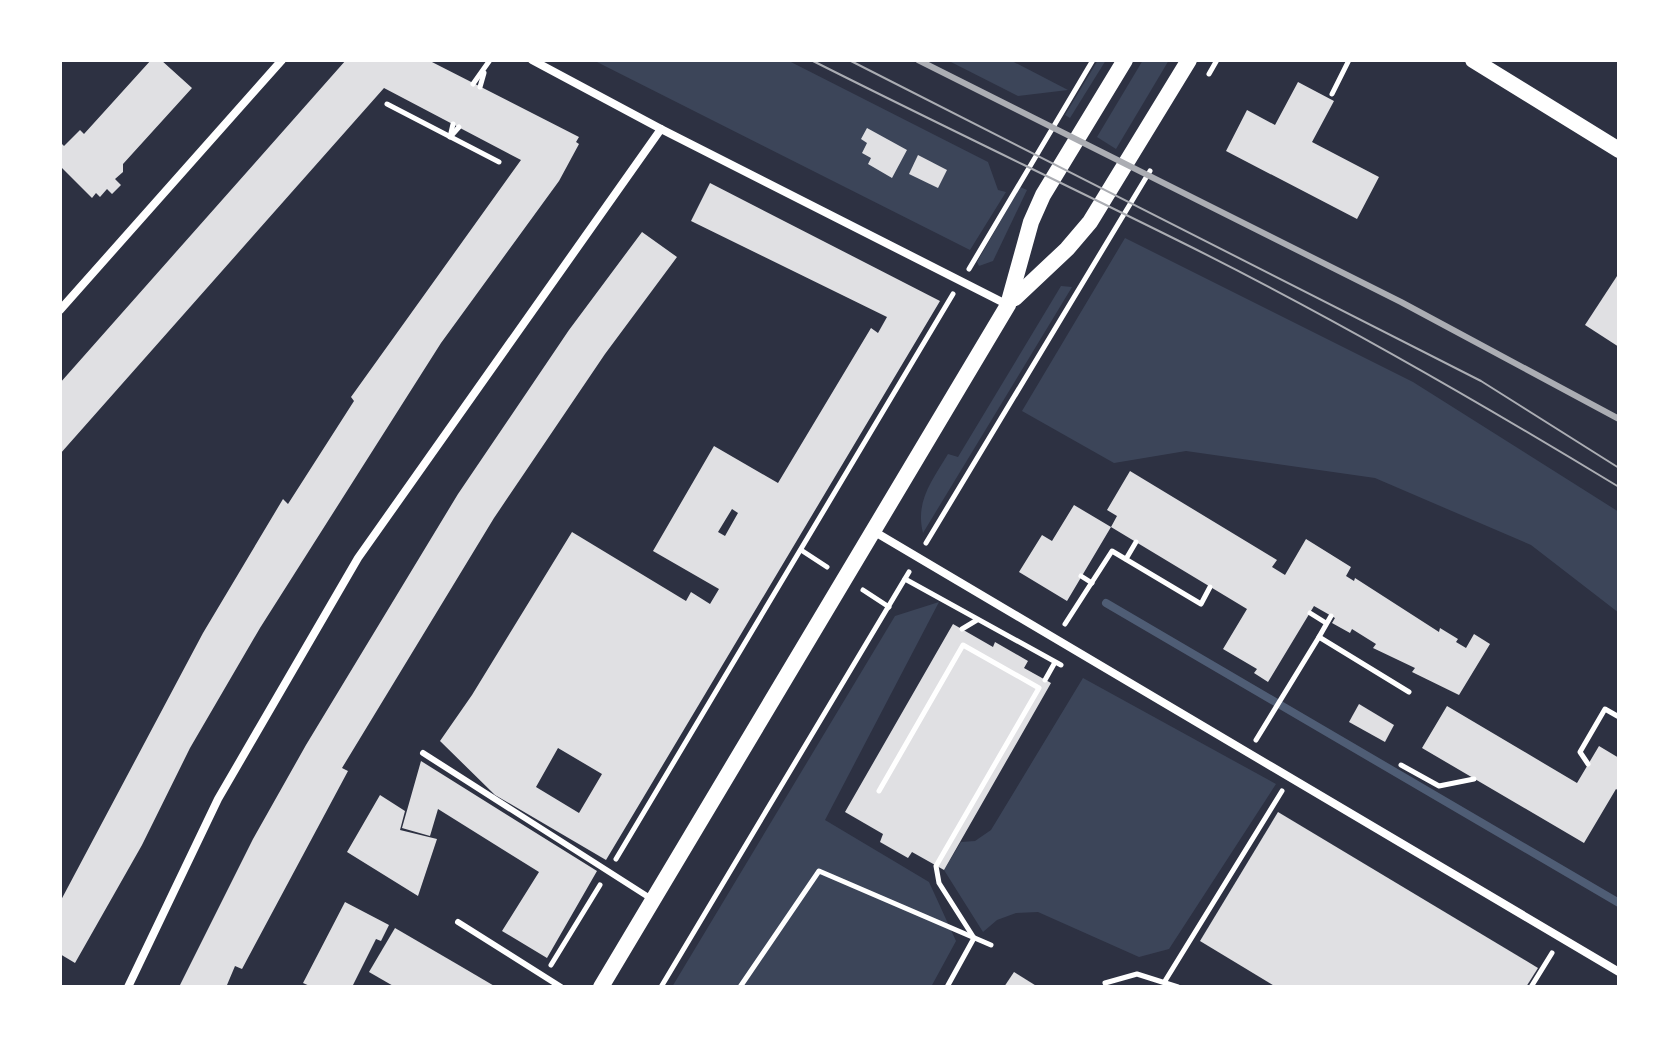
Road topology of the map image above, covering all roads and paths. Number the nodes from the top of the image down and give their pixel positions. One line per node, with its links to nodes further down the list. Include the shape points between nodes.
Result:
1 (282, 60): 22 (street)
2 (490, 60): 10 (path)
3 (532, 60): 15 (street)
4 (1093, 60): 20 (path)
5 (1125, 60): 21 (main road, via 1043,195)
6 (1189, 60): 21 (main road, via 1090,222)
7 (1217, 60): 11 (path)
8 (1349, 60): 12 (path)
9 (1473, 60): 17 (main road)
10 (476, 85)
11 (1201, 87)
12 (1332, 94)
13 (387, 104): 16 (path)
14 (456, 126): 16 (path)
15 (661, 129): 20 (street); 58 (street, via 358,558 218,799)
16 (450, 137): 18 (path)
17 (1619, 150)
18 (499, 162)
19 (1152, 168): 25 (path)
20 (962, 279): 21 (street); 48 (path)
21 (1008, 305): 23 (main road)
22 (60, 310)
23 (875, 532): 25 (street); 49 (main road)
24 (1136, 542): 26 (path)
25 (917, 558): 28 (path); 37 (street)
26 (1126, 559): 29 (path, via 1112,551); 30 (path, via 1201,604)
27 (1081, 576): 29 (path)
28 (905, 579): 33 (path); 61 (path)
29 (1092, 583): 37 (path)
30 (1210, 587)
31 (1310, 613): 34 (path)
32 (1331, 616): 34 (path)
33 (977, 620): 35 (path); 38 (path, via 1055,663)
34 (1326, 623): 36 (path)
35 (962, 629)
36 (1319, 637): 39 (path); 41 (path)
37 (1056, 639): 45 (street)
38 (1045, 680)
39 (1409, 692)
40 (1619, 717): 43 (path, via 1605,709 1580,752)
41 (1266, 723)
42 (423, 753): 48 (lane)
43 (1588, 764)
44 (1401, 765): 46 (path, via 1439,786)
45 (1291, 778): 54 (street); 56 (path)
46 (1474, 779)
47 (879, 791): 51 (path, via 963,645 1039,688 936,866 939,883)
48 (608, 872): 49 (lane); 55 (path)
49 (653, 900): 60 (main road)
50 (458, 922): 55 (lane)
51 (974, 938): 52 (path); 62 (path, via 819,871); 63 (path)
52 (991, 945)
53 (1552, 953): 65 (path)
54 (1619, 972)
55 (544, 977): 59 (lane)
56 (1165, 981): 57 (path, via 1137,974); 64 (path)
57 (1105, 983)
58 (128, 987)
59 (561, 987)
60 (601, 987)
61 (661, 987)
62 (740, 987)
63 (947, 987)
64 (1178, 987)
65 (1531, 987)

